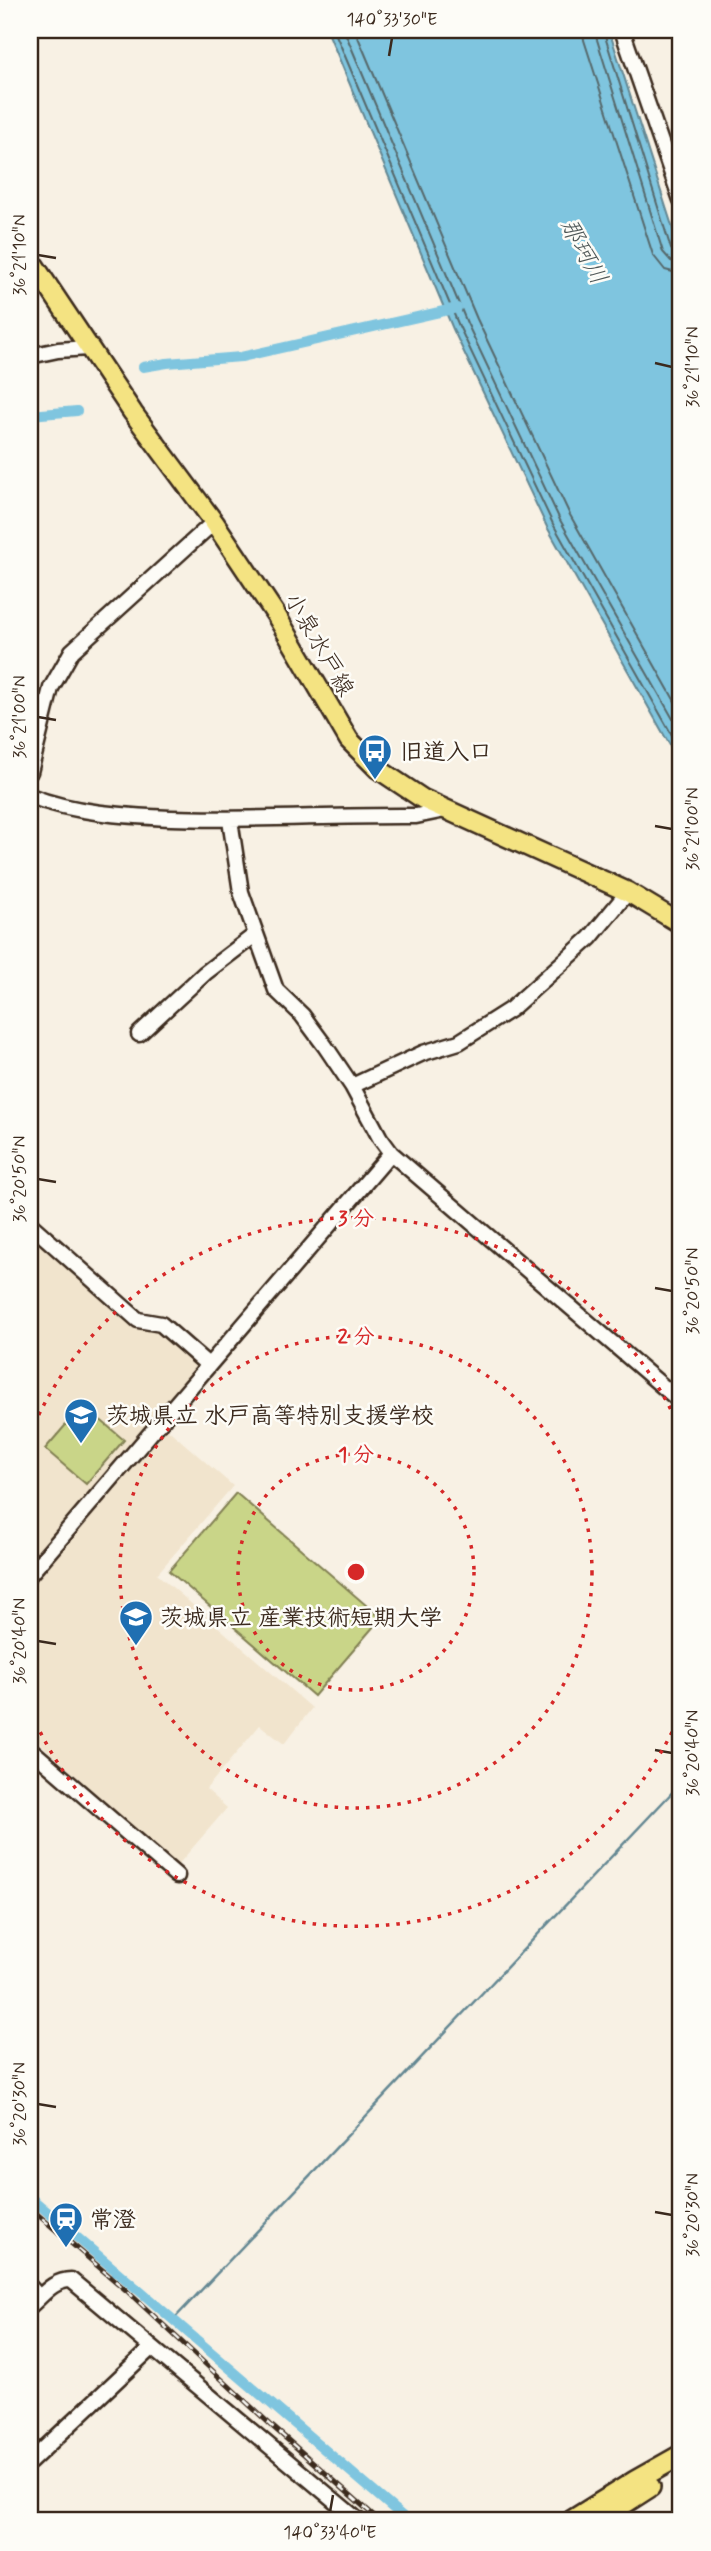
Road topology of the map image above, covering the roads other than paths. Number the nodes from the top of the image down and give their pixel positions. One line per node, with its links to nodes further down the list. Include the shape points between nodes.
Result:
1 (622, 30): 2 (street)
2 (681, 200)
3 (30, 259): 4 (main road, 小泉水戸線)
4 (88, 348): 5 (street); 6 (main road, 小泉水戸線)
5 (30, 356)
6 (214, 522): 7 (street, via 72,651 51,688); 9 (main road, 小泉水戸線, via 276,615 349,740 399,785)
7 (30, 772)
8 (30, 796): 10 (street, via 122,816)
9 (445, 810): 10 (street, via 415,816); 11 (main road, 小泉水戸線)
10 (230, 820): 13 (street, via 241,892)
11 (628, 891): 12 (main road, 小泉水戸線); 15 (street, via 590,938 511,1009 459,1042 423,1053)
12 (681, 924)
13 (256, 934): 14 (street); 15 (street, via 276,990 302,1015)
14 (139, 1034)
15 (352, 1086): 16 (street)
16 (391, 1153): 18 (street); 19 (street)
17 (30, 1224): 18 (street, via 138,1320 161,1324)
18 (208, 1365): 20 (street)
19 (681, 1402)
20 (30, 1574)
21 (30, 1749): 22 (street)
22 (177, 1876)
23 (33, 2296): 24 (street, via 71,2280)
24 (152, 2348): 26 (street); 28 (street)
25 (681, 2455): 29 (highway)
26 (30, 2462)
27 (681, 2469): 30 (highway)
28 (359, 2521)
29 (571, 2521)
30 (597, 2521)

